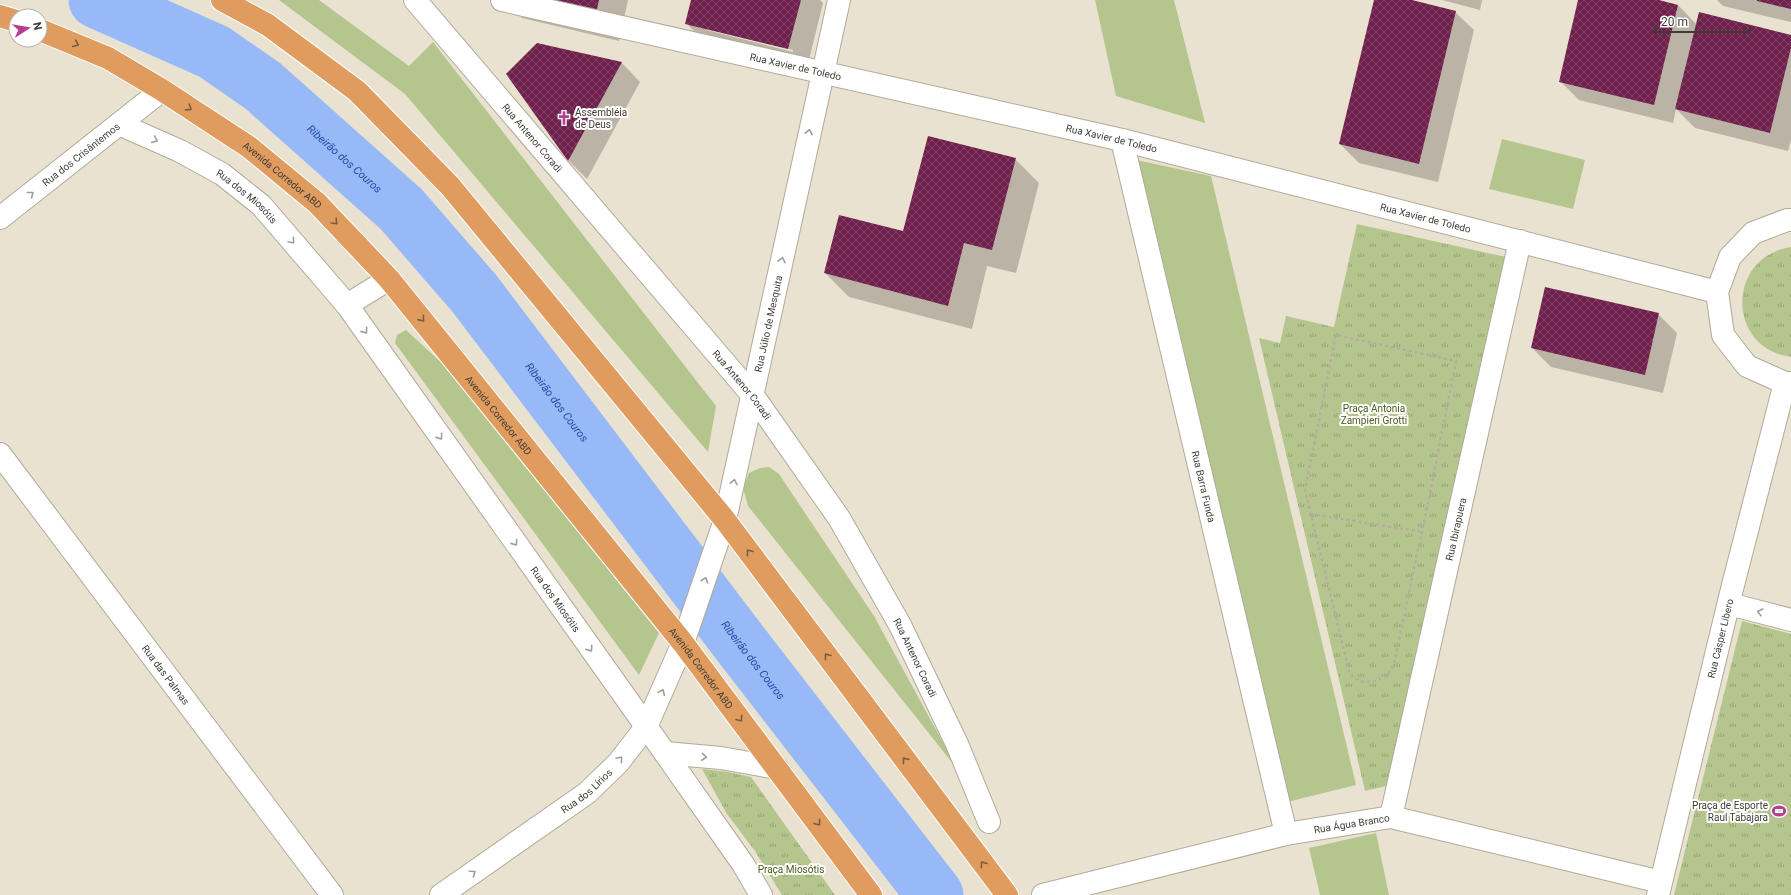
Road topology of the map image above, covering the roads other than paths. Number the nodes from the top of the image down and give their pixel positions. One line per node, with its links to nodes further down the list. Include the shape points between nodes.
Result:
1 (222, 0): 19 (highway, via 268,25 357,91 444,180)
2 (416, 0): 17 (street, Rua Antenor Coradi)
3 (502, 0): 6 (street, Rua Xavier de Toledo)
4 (839, 0): 6 (street, Rua Júlio de Mesquita)
5 (48, 33): 7 (highway, Avenida Corredor ABD, one-way to 7, via 108,58)
6 (822, 71): 9 (street, Rua Xavier de Toledo); 17 (street, Rua Júlio de Mesquita, one-way to 6)
7 (162, 90): 8 (street, Rua dos Crisântemos); 13 (highway, Avenida Corredor ABD, one-way to 13, via 249,147 317,203)
8 (119, 124): 10 (street, Rua dos Crisântemos, one-way to 8); 15 (street, Rua dos Miosótis, one-way to 15, via 180,151 222,174 261,205)
9 (1122, 140): 12 (street, Rua Xavier de Toledo); 28 (street, Rua Barra Funda)
10 (0, 218)
11 (1791, 220): 14 (street, via 1752,234 1730,257)
12 (1520, 241): 14 (street, Rua Xavier de Toledo); 26 (street, Rua Ibirapuera)
13 (389, 278): 15 (street); 22 (highway, Avenida Corredor ABD, one-way to 22)
14 (1717, 292): 16 (street, via 1723,335 1747,366)
15 (347, 305): 23 (street, Rua dos Miosótis, one-way to 23)
16 (1788, 383): 20 (street, Rua Cásper Libero)
17 (754, 397): 19 (street, Rua Júlio de Mesquita, one-way to 17); 27 (street, Rua Antenor Coradi, via 839,518 900,626 957,744)
18 (0, 454): 30 (street, Rua das Palmas)
19 (725, 520): 22 (street, Rua Júlio de Mesquita, one-way to 19); 34 (highway, one-way to 19)
20 (1729, 604): 21 (street, one-way to 20); 29 (street, Rua Cásper Libero)
21 (1791, 620)
22 (683, 643): 23 (street, Rua dos Lírios, one-way to 22); 25 (highway, Avenida Corredor ABD, one-way to 25)
23 (646, 727): 24 (street, Rua dos Miosótis); 31 (street, Rua dos Lírios, one-way to 23, via 587,793 618,763)
24 (665, 753): 25 (street, one-way to 25, via 721,758); 32 (street, Rua dos Miosótis, via 743,864)
25 (777, 768): 33 (highway, Avenida Corredor ABD, one-way to 33)
26 (1391, 817): 28 (street, Rua Água Branco); 29 (street, Rua Água Branco)
27 (989, 822)
28 (1286, 834): 35 (street, Rua Água Branco)
29 (1659, 889)
30 (332, 895)
31 (441, 895)
32 (761, 895)
33 (871, 895)
34 (1007, 895)
35 (1043, 895)

